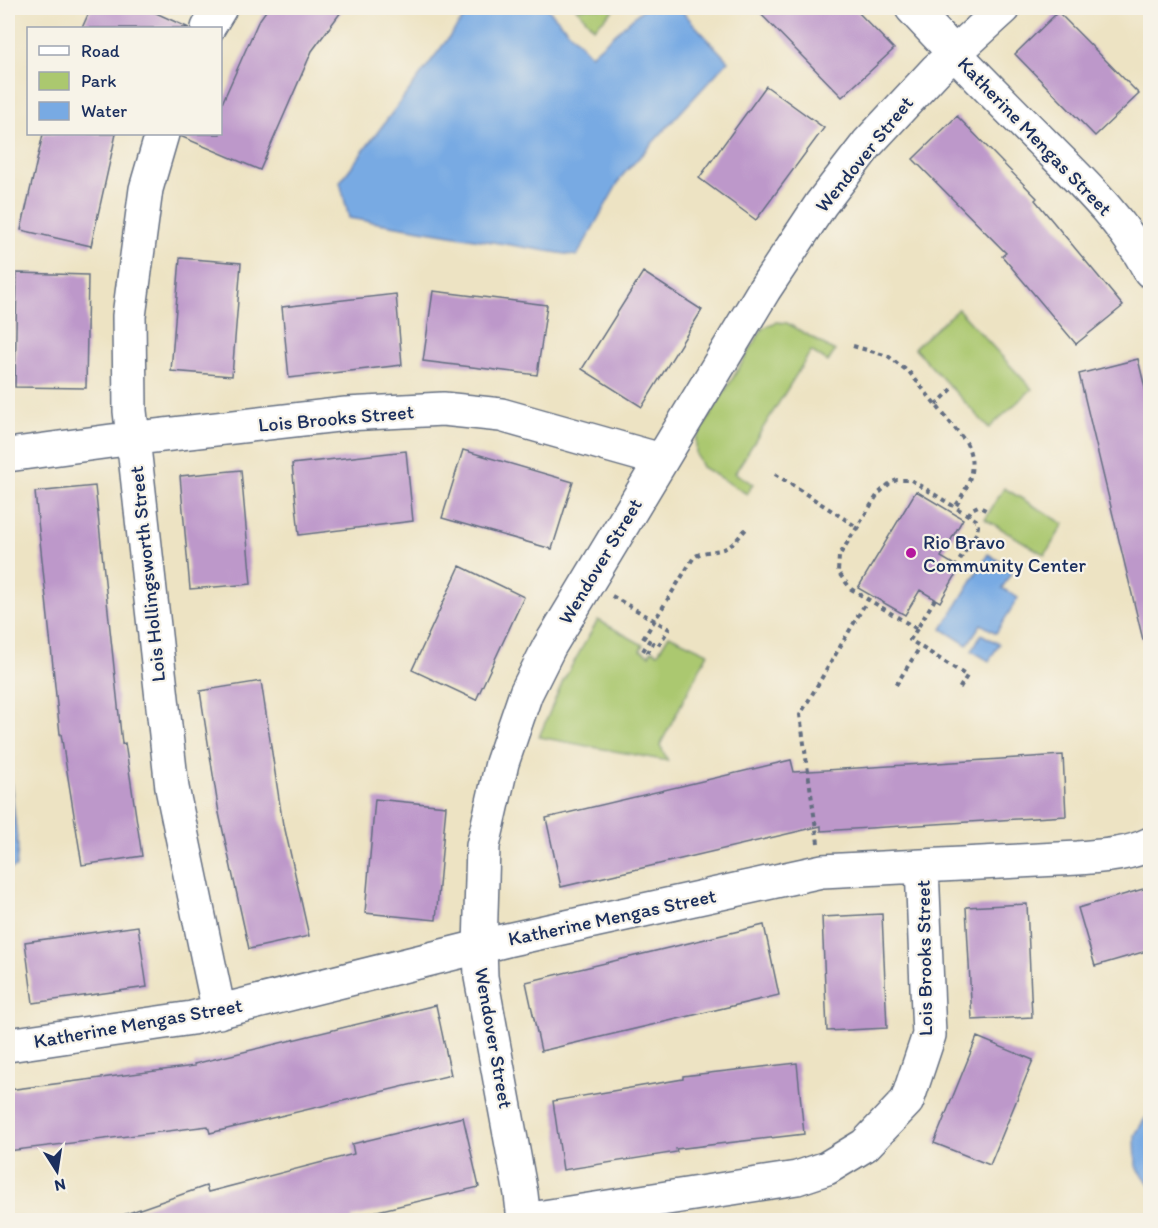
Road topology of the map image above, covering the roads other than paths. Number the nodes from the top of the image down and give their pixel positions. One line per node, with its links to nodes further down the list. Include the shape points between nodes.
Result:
1 (220, 8): 4 (street)
2 (912, 8): 5 (street, Katherine Mengas Street)
3 (1004, 8): 5 (street, Wendover Street)
4 (209, 27)
5 (954, 53): 7 (street, Katherine Mengas Street, via 1103,203 1138,247); 10 (street, Wendover Street, via 868,143 821,204)
6 (162, 135): 8 (street, Lois Hollingsworth Street, via 146,189 129,316)
7 (1150, 271)
8 (132, 439): 9 (street, Lois Brooks Street); 10 (street, Lois Brooks Street, via 346,414 443,409 501,415); 14 (street, Lois Hollingsworth Street, via 172,788)
9 (8, 455)
10 (661, 460): 13 (street, Wendover Street, via 549,647 526,693 502,763 483,846)
11 (1150, 844): 12 (street, Katherine Mengas Street, via 1113,855)
12 (922, 867): 13 (street, Katherine Mengas Street, via 822,871); 16 (street, Lois Brooks Street, via 929,1035 907,1101 865,1145 827,1168 797,1178)
13 (480, 947): 14 (street, Katherine Mengas Street); 16 (street, Wendover Street, via 481,977)
14 (219, 1012): 15 (street, Katherine Mengas Street)
15 (8, 1045)
16 (524, 1221)

